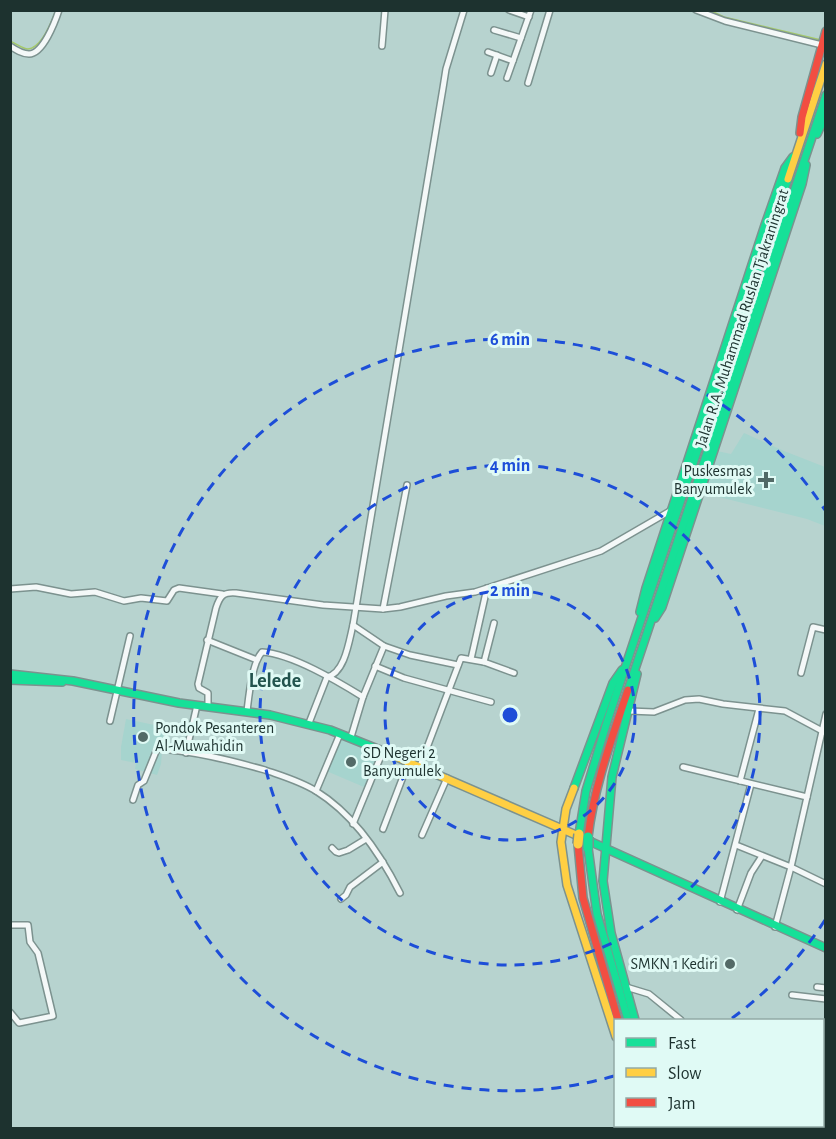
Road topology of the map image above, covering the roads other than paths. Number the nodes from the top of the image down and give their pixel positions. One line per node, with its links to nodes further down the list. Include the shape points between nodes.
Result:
1 (59, 10): 11 (street, via 49,34 35,52 26,54)
2 (385, 10): 12 (street)
3 (464, 10): 29 (street, via 446,69)
4 (510, 10): 7 (street)
5 (550, 10): 19 (street)
6 (696, 10): 10 (street, via 733,24)
7 (530, 14): 9 (street)
8 (494, 30): 9 (street)
9 (521, 38): 15 (street)
10 (823, 39): 22 (main road, Jalan R.A. Muhammad Ruslan Tjakraningrat, via 802,117)
11 (10, 46)
12 (382, 46)
13 (488, 52): 14 (street)
14 (497, 55): 15 (street); 17 (street)
15 (513, 60): 18 (street)
16 (825, 64): 22 (main road, Jalan R.A. Muhammad Ruslan Tjakraningrat)
17 (491, 73)
18 (507, 78)
19 (528, 83)
20 (825, 95): 22 (main road, Jalan R.A. Muhammad Ruslan Tjakraningrat)
21 (825, 114): 22 (main road, Jalan R.A. Muhammad Ruslan Tjakraningrat)
22 (805, 143): 23 (main road, Jalan R.A. Muhammad Ruslan Tjakraningrat)
23 (800, 156): 25 (main road, Jalan R.A. Muhammad Ruslan Tjakraningrat, via 784,171); 31 (main road, Jalan R.A. Muhammad Ruslan Tjakraningrat); 41 (main road, Jalan R.A. Muhammad Ruslan Tjakraningrat)
24 (406, 485): 30 (street)
25 (670, 511): 26 (street, via 601,550); 31 (main road, Jalan R.A. Muhammad Ruslan Tjakraningrat, via 645,588)
26 (487, 588): 30 (street); 38 (street)
27 (10, 589): 28 (street, via 95,592 124,601 167,601 179,588)
28 (222, 594): 29 (street); 36 (street)
29 (356, 606): 30 (street); 33 (street)
30 (383, 609)
31 (640, 621): 42 (main road, Jalan R.A. Muhammad Ruslan Tjakraningrat)
32 (494, 623): 40 (street)
33 (353, 625): 37 (street); 48 (street, via 339,668)
34 (825, 630): 46 (street, via 813,626)
35 (130, 636): 49 (street)
36 (207, 640): 39 (street); 54 (street, via 198,686 208,693)
37 (384, 646): 43 (street); 44 (street)
38 (471, 659): 40 (street); 43 (street, via 461,658)
39 (258, 660): 48 (street, via 261,652 269,652); 56 (street)
40 (484, 662): 45 (street)
41 (638, 663): 57 (main road, Jalan R.A. Muhammad Ruslan Tjakraningrat); 80 (main road, Jalan R.A. Muhammad Ruslan Tjakraningrat)
42 (627, 664): 76 (main road, Jalan R.A. Muhammad Ruslan Tjakraningrat, via 613,683); 80 (main road, Jalan R.A. Muhammad Ruslan Tjakraningrat, via 588,783)
43 (458, 665): 50 (street)
44 (375, 666): 50 (street); 51 (street)
45 (514, 673)
46 (801, 673)
47 (11, 677): 49 (main road)
48 (327, 677): 51 (street); 60 (street)
49 (117, 688): 53 (main road); 59 (street)
50 (449, 689): 52 (street); 67 (street)
51 (363, 698): 63 (street)
52 (491, 702)
53 (197, 705): 54 (main road); 65 (street)
54 (208, 706): 56 (main road)
55 (759, 709): 57 (street, via 699,699 654,712); 61 (street, via 787,712); 70 (street)
56 (247, 711): 60 (main road)
57 (629, 711): 83 (main road, Jalan R.A. Muhammad Ruslan Tjakraningrat, via 612,777)
58 (825, 714): 61 (street)
59 (110, 721)
60 (309, 723): 62 (main road)
61 (824, 732): 73 (street)
62 (340, 734): 63 (main road); 72 (street)
63 (351, 737): 64 (main road)
64 (383, 751): 66 (main road); 75 (street)
65 (186, 753): 72 (street, via 240,762); 74 (street, via 156,749)
66 (409, 761): 67 (main road); 77 (street)
67 (420, 766): 69 (main road)
68 (683, 767): 70 (street)
69 (447, 778): 76 (main road); 78 (street)
70 (740, 781): 71 (street)
71 (751, 784): 73 (street); 81 (street)
72 (316, 791): 75 (street)
73 (807, 797): 86 (street)
74 (133, 800)
75 (353, 824): 79 (street)
76 (562, 828): 83 (main road); 105 (main road, Jalan R.A. Muhammad Ruslan Tjakraningrat, via 567,885)
77 (383, 829)
78 (422, 835)
79 (366, 839): 82 (street, via 341,853); 85 (street)
80 (583, 841): 101 (main road, Jalan R.A. Muhammad Ruslan Tjakraningrat, via 583,898); 102 (main road, Jalan R.A. Muhammad Ruslan Tjakraningrat, via 595,909)
81 (736, 845): 84 (street); 90 (street)
82 (332, 848)
83 (605, 849): 90 (main road); 95 (main road, Jalan R.A. Muhammad Ruslan Tjakraningrat, via 604,898)
84 (762, 856): 86 (street); 91 (street)
85 (383, 862): 88 (street); 89 (street, via 350,887)
86 (791, 867): 87 (street); 93 (street)
87 (825, 884)
88 (400, 893)
89 (341, 899)
90 (720, 902): 91 (main road)
91 (737, 910): 93 (main road)
92 (10, 925): 100 (street, via 28,925 53,1016 23,1023)
93 (775, 927): 94 (main road)
94 (825, 948)
95 (627, 987): 103 (main road, Jalan R.A. Muhammad Ruslan Tjakraningrat); 104 (street, via 649,994)
96 (817, 987): 97 (street)
97 (825, 988)
98 (792, 995): 99 (street)
99 (825, 999)
100 (10, 1012)
101 (618, 1019)
102 (628, 1019)
103 (635, 1019)
104 (680, 1019)
105 (614, 1034)
106 (824, 1053): 107 (street)
107 (825, 1064)

